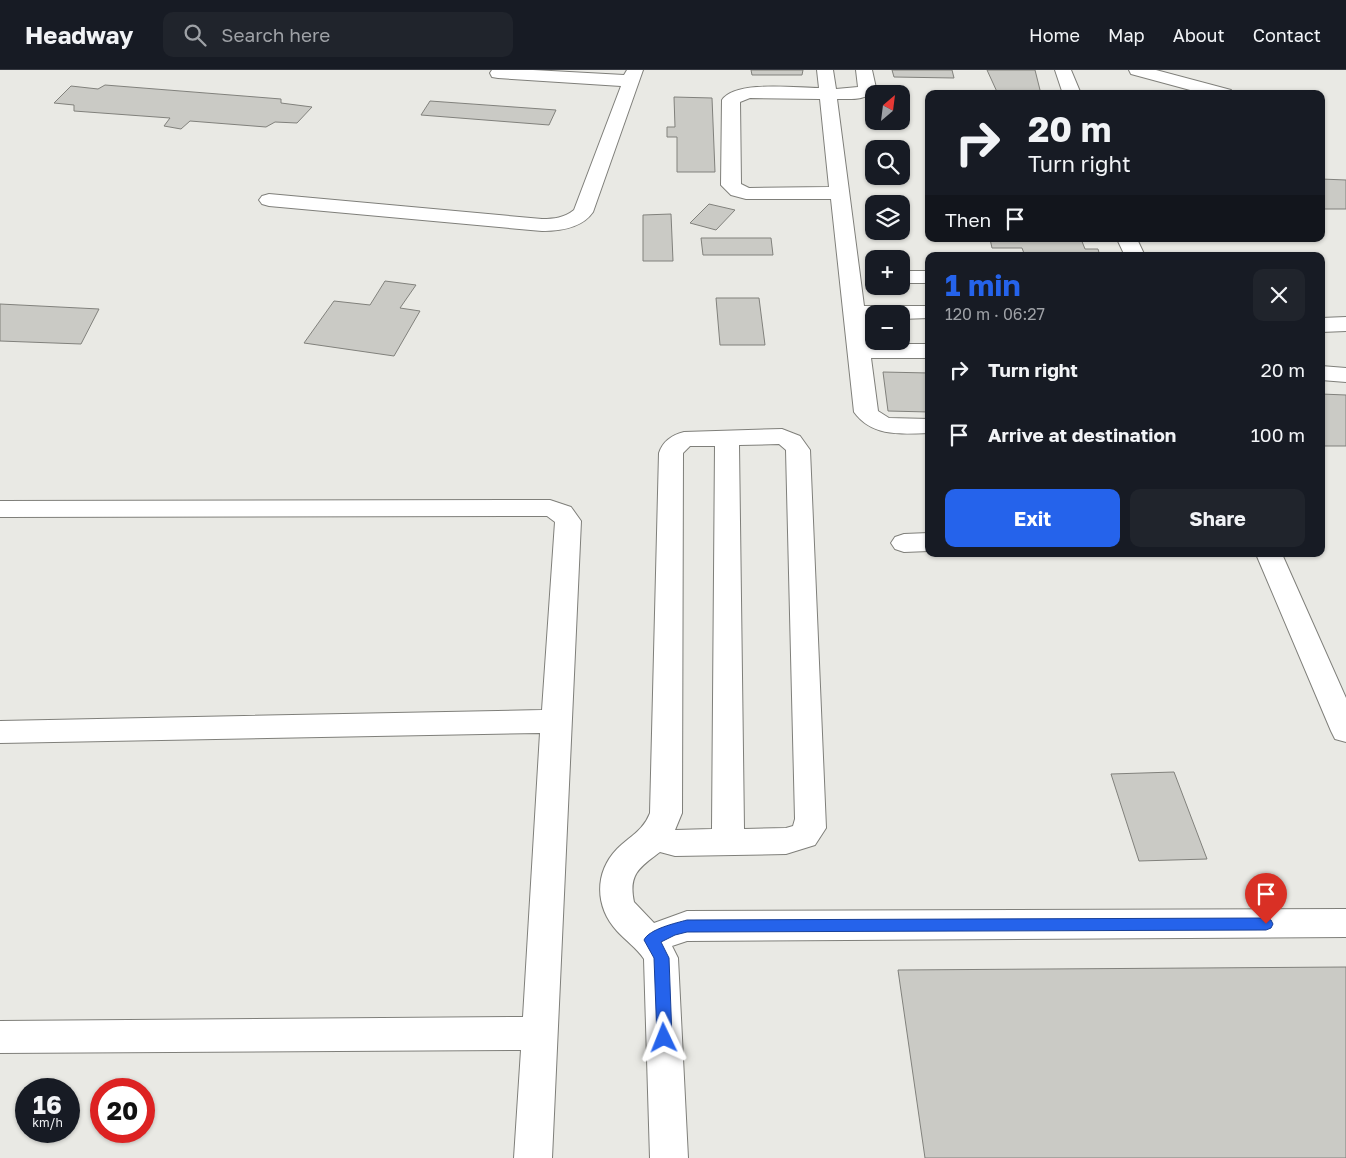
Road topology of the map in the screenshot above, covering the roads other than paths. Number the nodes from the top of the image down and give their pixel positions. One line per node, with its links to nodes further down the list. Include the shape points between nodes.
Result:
1 (825, 70): 9 (street)
2 (864, 70): 9 (street, via 866,90 857,94)
3 (1063, 70): 7 (street)
4 (1137, 70): 8 (street)
5 (498, 73): 6 (street)
6 (633, 75): 11 (street, via 583,212 565,223 542,225)
7 (1070, 90)
8 (1211, 90)
9 (828, 94): 10 (street); 10 (street, via 750,93 734,97 731,185 738,192 752,194)
10 (840, 193): 15 (street, via 858,277)
11 (269, 200)
12 (910, 277): 13 (street)
13 (925, 277)
14 (925, 312): 15 (street)
15 (854, 313): 19 (street)
16 (1346, 324): 17 (street)
17 (1325, 325)
18 (925, 350): 19 (street)
19 (858, 351): 22 (street, via 868,416 884,425)
20 (1325, 373): 21 (street)
21 (1346, 375)
22 (925, 426)
23 (727, 437): 29 (street, via 684,439 673,447 668,798 666,813); 30 (street); 30 (street, via 782,436 796,444 798,450 812,819 804,836 796,840)
24 (0, 509): 26 (street, via 550,508 562,513 568,521)
25 (1270, 557): 27 (street)
26 (556, 721): 28 (street); 33 (street)
27 (1346, 731)
28 (0, 732)
29 (654, 837): 30 (street, via 675,843); 32 (street, via 626,860 618,872 615,886 615,897 626,917)
30 (728, 843)
31 (1346, 924): 32 (street, via 687,926)
32 (651, 940): 36 (street, via 662,958)
33 (541, 1033): 34 (street); 35 (street)
34 (0, 1037)
35 (533, 1158)
36 (669, 1158)

